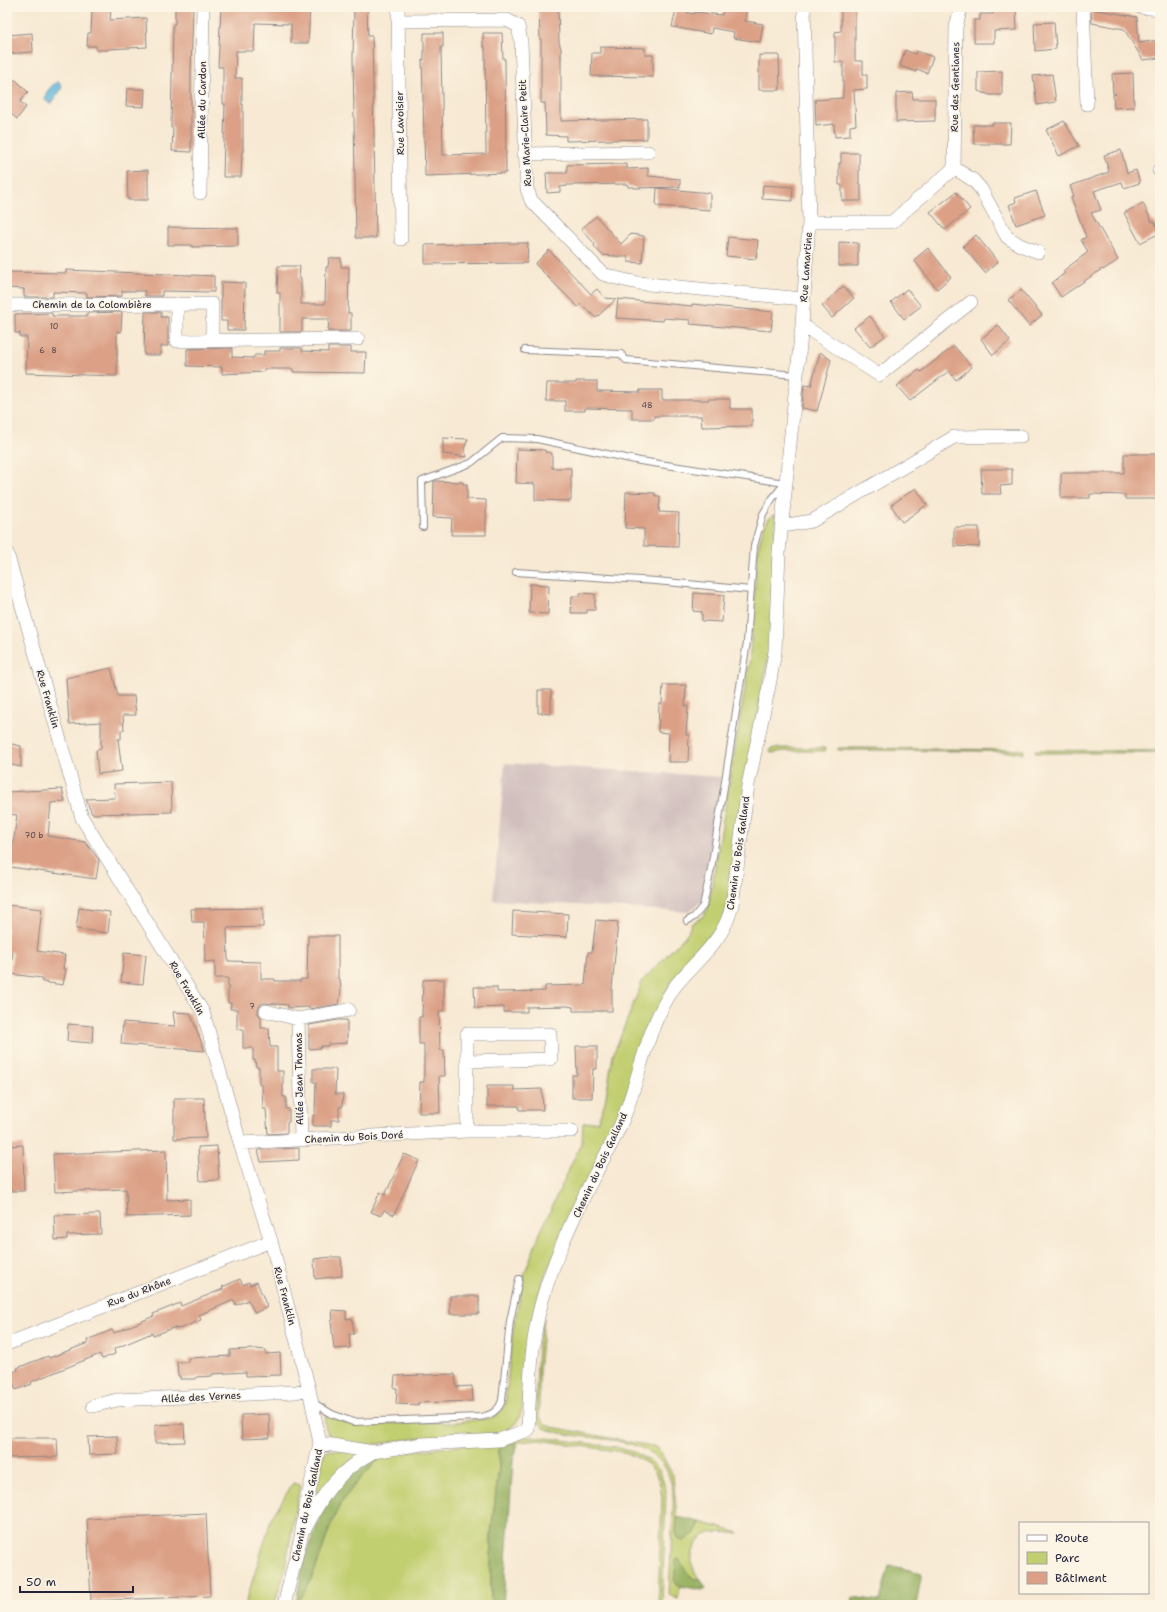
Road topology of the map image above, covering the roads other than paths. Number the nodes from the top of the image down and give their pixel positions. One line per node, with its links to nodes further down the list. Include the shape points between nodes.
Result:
1 (203, 7): 13 (street, Allée du Cardon)
2 (398, 7): 8 (street, Rue Lavoisier)
3 (804, 7): 14 (street, Rue Lamartine)
4 (961, 7): 12 (street, Rue des Gentianes, via 956,27)
5 (1082, 7): 9 (street)
6 (1140, 7): 7 (street)
7 (1160, 9)
8 (398, 22): 11 (street, Rue Marie-Claire Petit, via 507,20 518,26 521,42); 15 (street, Rue Lavoisier)
9 (1087, 104)
10 (648, 152): 11 (street)
11 (524, 154): 17 (street, Rue Marie-Claire Petit, via 527,189 532,200 603,274 638,283)
12 (954, 168): 14 (street, via 892,222); 16 (street, via 973,180 981,189 1007,237)
13 (200, 193)
14 (809, 222): 17 (street, Rue Lamartine)
15 (401, 239)
16 (1038, 252)
17 (803, 298): 21 (street, Rue Lamartine)
18 (971, 302): 21 (street, via 879,375)
19 (177, 304): 20 (street, Chemin de la Colombière); 23 (street, Chemin de la Colombière, via 212,304); 23 (street, via 177,341)
20 (7, 305)
21 (802, 325): 25 (street, Rue Lamartine)
22 (358, 339): 23 (street)
23 (212, 341)
24 (525, 350): 25 (lane, via 621,354 626,360)
25 (796, 374): 27 (street, Rue Lamartine)
26 (1021, 436): 28 (street, via 954,437 812,521)
27 (785, 483): 28 (street, Rue Lamartine); 29 (lane, via 640,461 537,439 502,438 471,463 422,481); 32 (lane, via 763,514 758,529 754,546)
28 (782, 526): 49 (street, Chemin du Bois Galland, via 773,669 748,785 731,912 720,935 676,986 659,1014 623,1119 584,1197 547,1283 533,1338 528,1430 499,1440 422,1444)
29 (423, 527)
30 (7, 553): 41 (street, Rue Franklin, via 82,818 203,1012)
31 (516, 572): 32 (lane)
32 (751, 590): 33 (lane, via 744,669 710,875 703,906)
33 (688, 920)
34 (348, 1010): 36 (street, Allée Jean Thomas)
35 (266, 1011): 36 (street, Allée Jean Thomas)
36 (298, 1019): 40 (street, Allée Jean Thomas)
37 (467, 1061): 37 (street, via 467,1034 550,1034 551,1059); 38 (street)
38 (468, 1131): 39 (street, Chemin du Bois Doré); 40 (street, Chemin du Bois Doré)
39 (572, 1131)
40 (301, 1139): 41 (street, Chemin du Bois Doré)
41 (240, 1143): 42 (street, Rue Franklin)
42 (271, 1241): 44 (street, Rue du Rhône); 45 (street, Rue Franklin)
43 (519, 1279): 46 (lane, via 510,1321 502,1400 491,1414 478,1417 353,1422 332,1414)
44 (7, 1344)
45 (309, 1389): 46 (street, Rue Franklin); 47 (street, Allée des Vernes, via 296,1392 117,1400)
46 (312, 1402): 48 (street, Rue Franklin)
47 (93, 1406)
48 (320, 1443): 49 (street, Chemin du Bois Galland); 50 (street, Chemin du Bois Galland)
49 (373, 1452): 50 (street, via 359,1459 334,1480)
50 (301, 1537): 51 (street, Chemin du Bois Galland)
51 (284, 1605)

